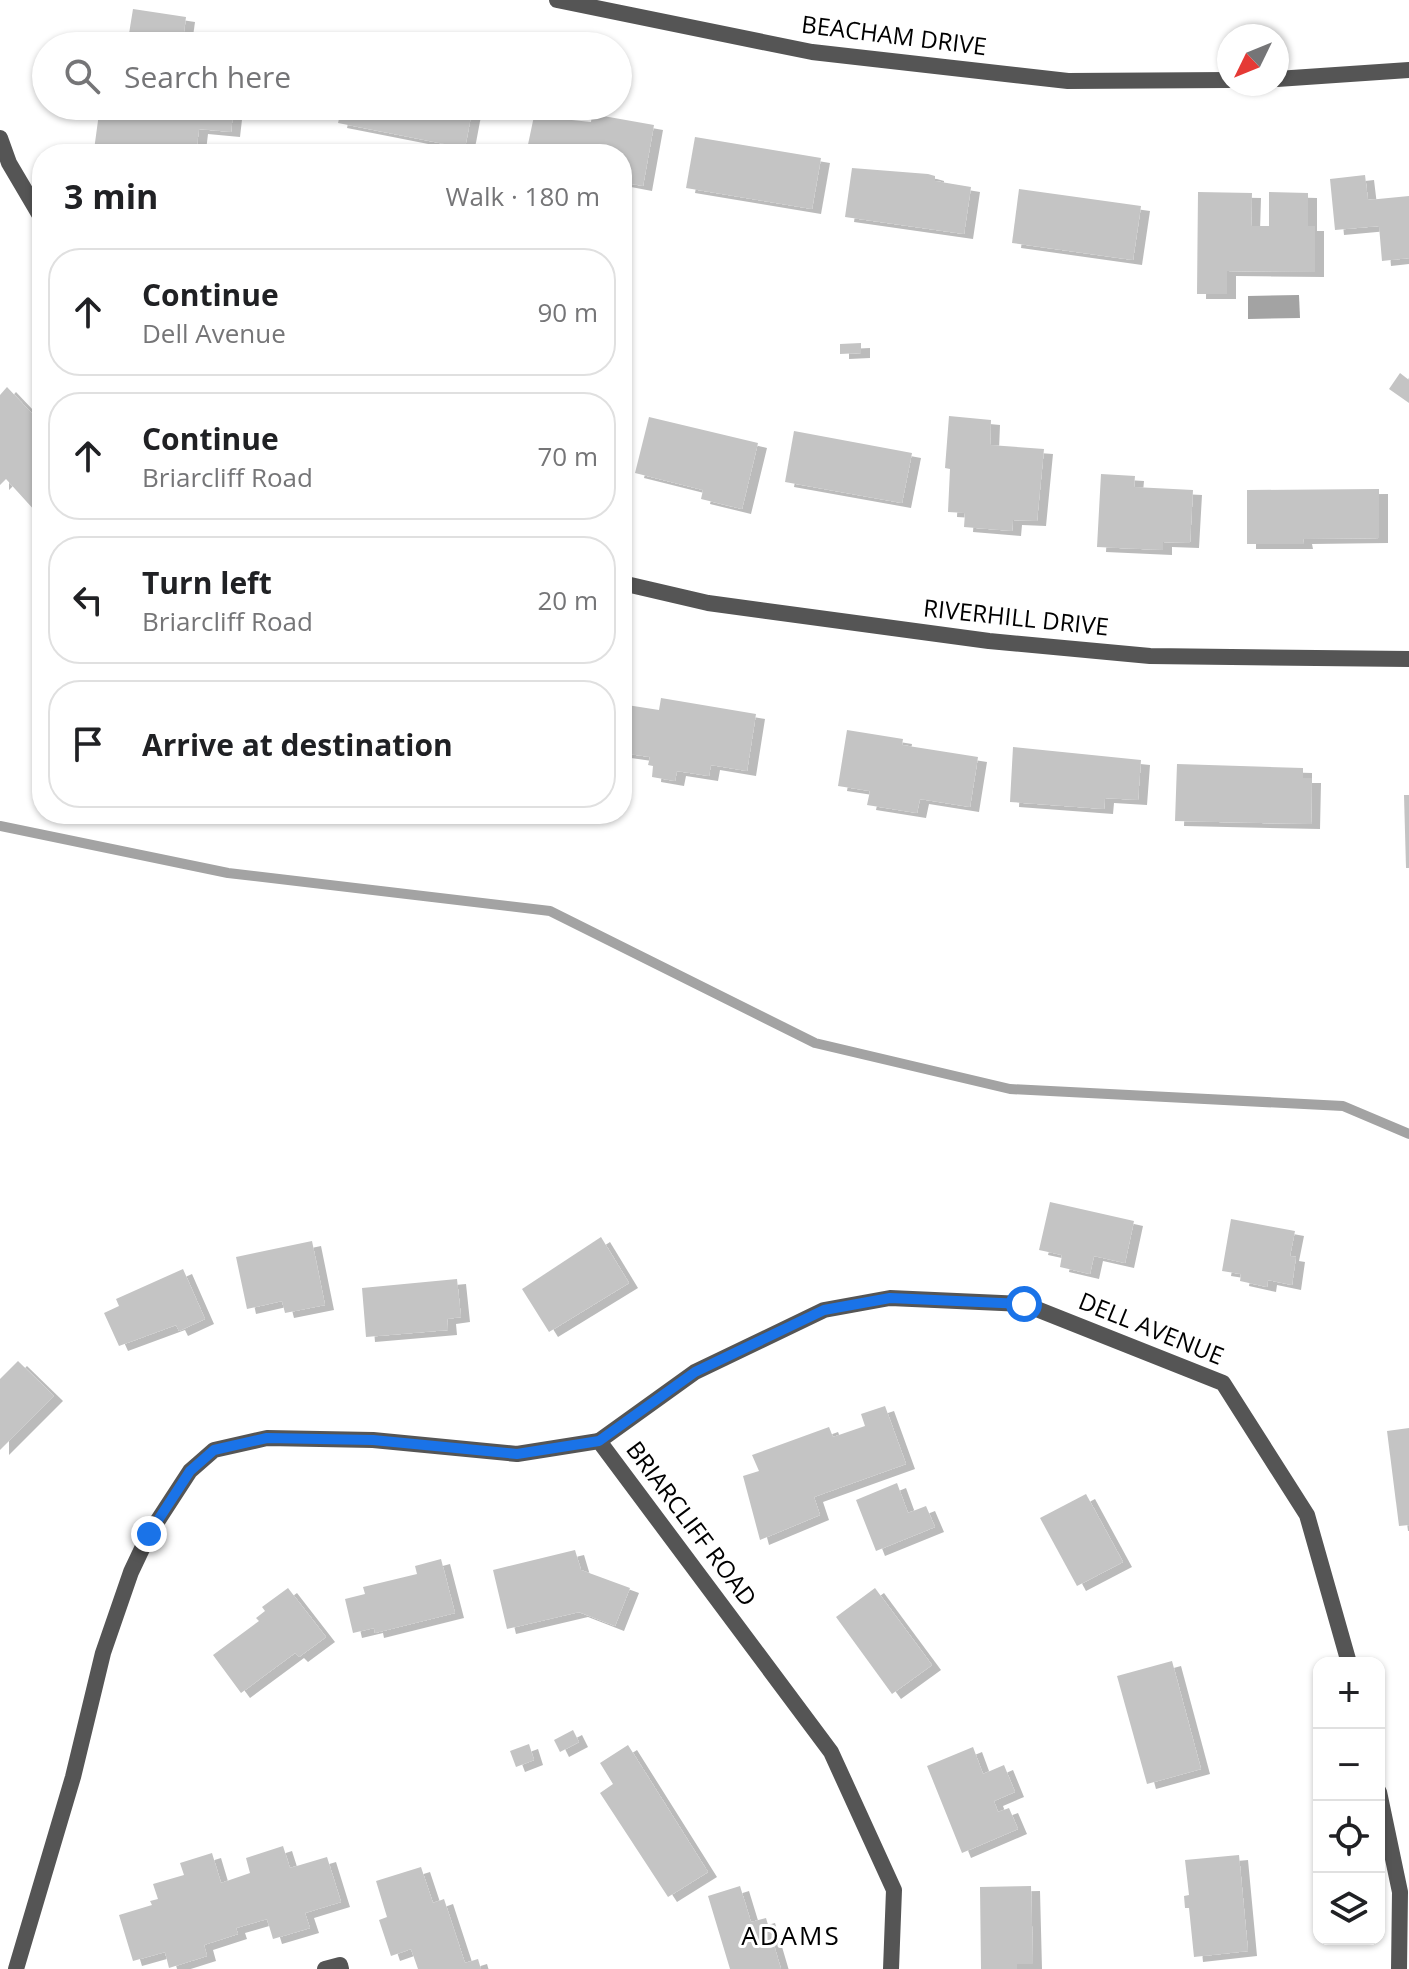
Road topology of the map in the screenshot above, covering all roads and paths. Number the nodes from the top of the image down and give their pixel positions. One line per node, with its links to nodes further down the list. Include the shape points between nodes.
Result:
1 (557, 0): 4 (street, BEACHAM DRIVE, via 842,55 1068,81)
2 (1409, 70): 3 (street)
3 (1289, 78)
4 (1217, 80)
5 (0, 138): 6 (street)
6 (32, 202)
7 (632, 585): 8 (street, RIVERHILL DRIVE, via 708,603 989,641 1150,656)
8 (1409, 659)
9 (599, 1441): 10 (street, DELL AVENUE, via 695,1372 824,1310 890,1298 1024,1304 1223,1383 1307,1515); 12 (street, BRIARCLIFF ROAD, via 517,1454 373,1440 267,1438 214,1450 190,1471 131,1572 103,1653); 15 (street, BRIARCLIFF ROAD, via 831,1752 894,1890)
10 (1347, 1657)
11 (1381, 1801): 16 (street, via 1400,1892)
12 (16, 1969)
13 (325, 1969): 14 (street)
14 (341, 1969)
15 (891, 1969)
16 (1399, 1969)

